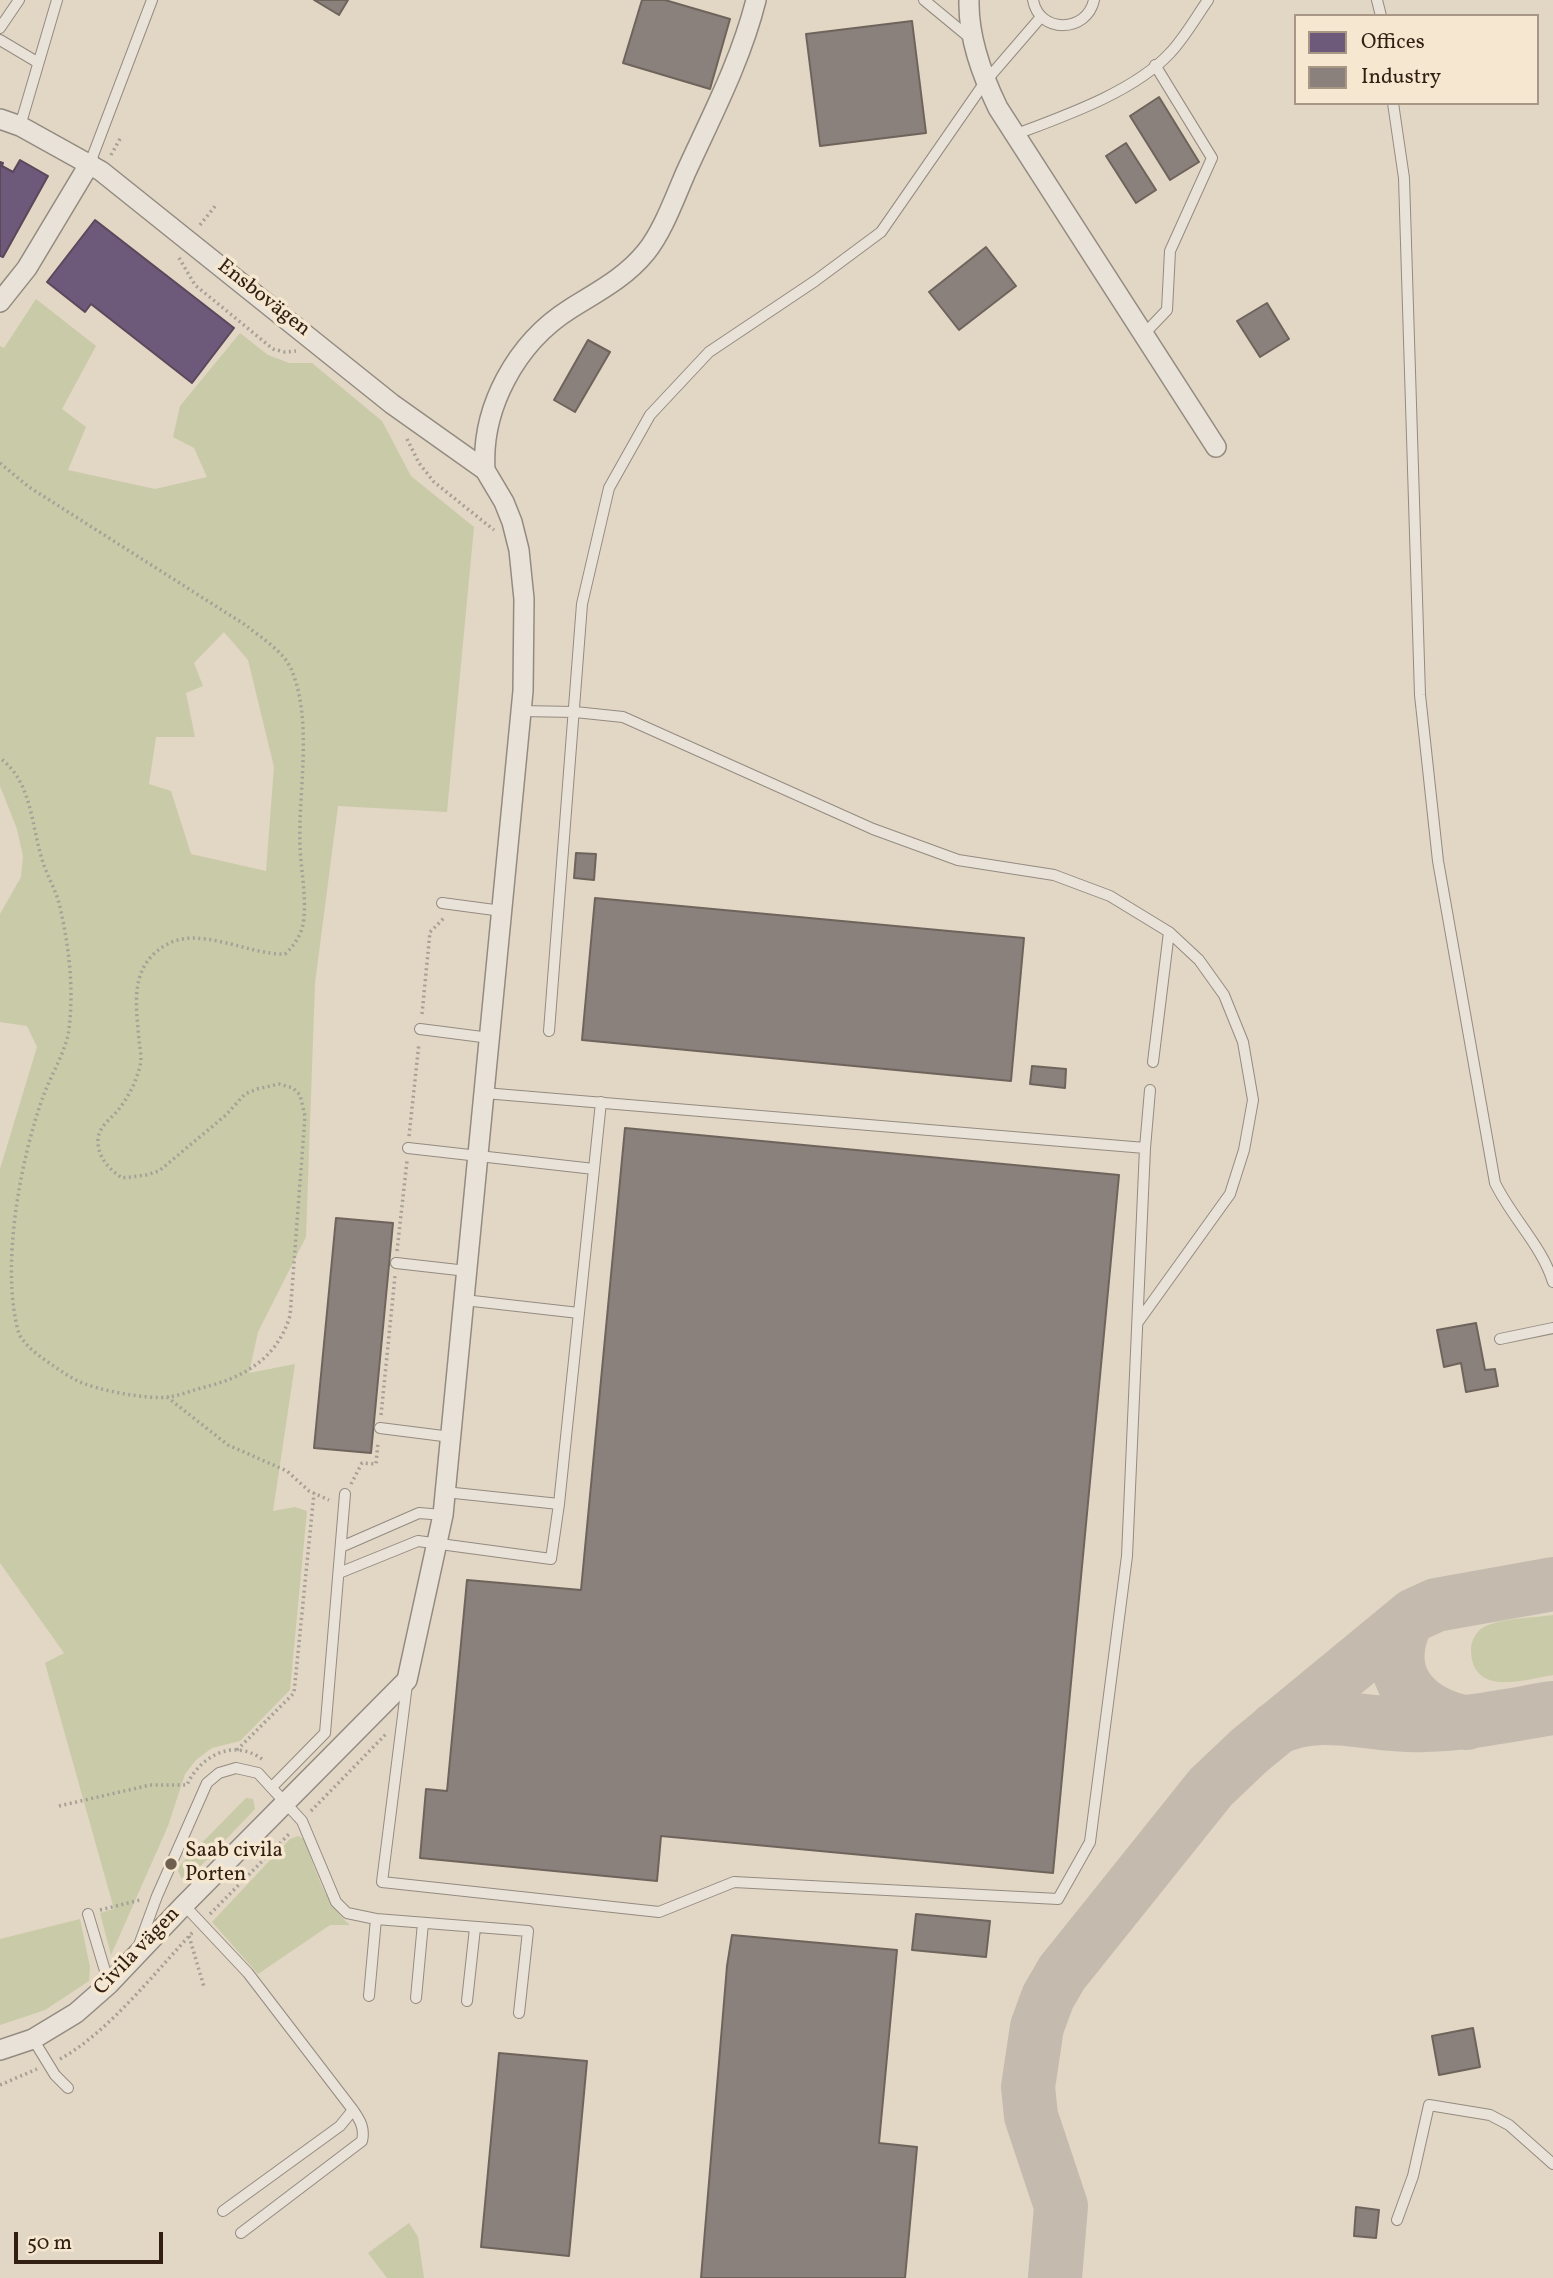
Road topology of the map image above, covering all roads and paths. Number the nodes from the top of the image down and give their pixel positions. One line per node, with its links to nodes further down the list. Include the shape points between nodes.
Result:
1 (19, 0): 11 (lane)
2 (57, 0): 14 (lane)
3 (152, 0): 21 (lane)
4 (756, 0): 27 (street, via 738,58 647,251 622,276 544,329 523,354 503,384 488,421)
5 (924, 0): 13 (lane)
6 (969, 0): 13 (street)
7 (1033, 0): 10 (lane)
8 (1094, 0): 10 (lane, via 1086,18 1076,24 1051,24)
9 (1208, 0): 15 (lane, via 1170,53)
10 (1041, 17): 16 (lane)
11 (0, 28)
12 (0, 40): 14 (lane)
13 (974, 41): 16 (street)
14 (37, 62): 19 (lane)
15 (1155, 65): 20 (lane, via 1127,87); 23 (lane, via 1212,158 1170,251 1167,310)
16 (985, 82): 20 (street); 30 (lane, via 881,232 709,352 650,415 609,488 582,604)
17 (1393, 105): 50 (lane, via 1404,178 1420,695 1438,861 1495,1183 1548,1265)
18 (0, 119): 19 (street, Ensbovägen)
19 (20, 126): 21 (street, Ensbovägen)
20 (1014, 135): 23 (street)
21 (90, 163): 22 (street, via 27,268); 27 (street, Ensbovägen, via 393,404)
22 (0, 302)
23 (1144, 334): 25 (street)
24 (403, 432): 28 (path, via 434,482)
25 (1216, 447)
26 (0, 463): 57 (path, via 37,492 247,626 285,659 299,698 304,751 300,846 304,917 300,934 285,954 196,937 164,945 154,954 142,967 136,988 141,1063 132,1090 98,1140 101,1157 122,1178 146,1175 159,1171 245,1094 279,1084 293,1088 302,1102 297,1244 285,1333 261,1362 233,1380)
27 (485, 470): 28 (street, via 504,502)
28 (519, 550): 29 (street, via 524,599)
29 (521, 711): 30 (lane); 34 (street)
30 (575, 712): 35 (lane, via 623,717 873,829 958,860 1054,875 1110,896); 37 (lane)
31 (0, 758): 47 (path, via 18,776 26,794 58,902 73,990 68,1034 20,1157)
32 (442, 903): 33 (lane)
33 (457, 905): 34 (lane); 36 (path, via 430,932)
34 (502, 911): 38 (street)
35 (1169, 932): 39 (lane); 54 (lane, via 1199,960 1224,995 1243,1042 1253,1100 1230,1194)
36 (420, 1029): 38 (lane); 43 (path)
37 (549, 1031)
38 (489, 1038): 41 (street)
39 (1153, 1062)
40 (1150, 1090): 44 (lane)
41 (484, 1093): 42 (lane); 45 (street)
42 (601, 1102): 44 (lane); 46 (lane)
43 (408, 1148): 45 (lane); 48 (path)
44 (1145, 1148): 54 (lane)
45 (478, 1156): 46 (lane); 49 (street)
46 (594, 1169): 53 (lane)
47 (12, 1195)
48 (396, 1263): 49 (lane); 58 (path)
49 (467, 1271): 51 (street)
50 (1553, 1282)
51 (464, 1300): 53 (lane); 59 (street)
52 (7, 1302): 57 (path, via 20,1336 36,1354 77,1381 123,1394)
53 (579, 1313): 63 (lane)
54 (1138, 1322): 69 (lane, via 1126,1556 1090,1842 1058,1899 734,1882 659,1912 382,1882)
55 (1553, 1328): 56 (lane)
56 (1500, 1339)
57 (167, 1397): 61 (path, via 228,1445 287,1471)
58 (380, 1428): 59 (lane); 62 (path, via 376,1464 362,1463)
59 (451, 1437): 60 (street)
60 (445, 1492): 63 (lane); 65 (street)
61 (314, 1493): 64 (path); 70 (path, via 294,1693)
62 (345, 1494): 64 (lane)
63 (559, 1504): 66 (lane, via 551,1559)
64 (344, 1506): 67 (lane)
65 (443, 1515): 66 (street); 67 (lane, via 419,1513)
66 (437, 1543): 68 (lane, via 418,1541); 69 (street)
67 (341, 1547): 68 (lane)
68 (339, 1573): 72 (lane, via 325,1733)
69 (407, 1679): 73 (street, Civila vägen)
70 (237, 1750)
71 (187, 1785): 74 (path, via 150,1784)
72 (272, 1787): 73 (lane); 75 (lane, via 258,1773 236,1768 207,1783)
73 (287, 1802): 76 (street, Civila vägen); 78 (lane, via 302,1821 336,1902 347,1913)
74 (60, 1806)
75 (157, 1896): 77 (path); 82 (lane)
76 (184, 1905): 82 (street, Civila vägen); 92 (lane, via 248,1973)
77 (88, 1913): 83 (lane)
78 (376, 1919): 79 (lane); 85 (lane)
79 (423, 1923): 80 (lane); 86 (lane)
80 (475, 1927): 87 (lane); 88 (lane, via 528,1931)
81 (189, 1936): 84 (path)
82 (135, 1956): 83 (street, Civila vägen)
83 (109, 1984): 89 (street, Civila vägen, via 75,2013)
84 (204, 1987)
85 (369, 1996)
86 (416, 1998)
87 (467, 2001)
88 (519, 2013)
89 (33, 2039): 90 (street, Civila vägen); 91 (lane)
90 (0, 2050)
91 (68, 2088)
92 (353, 2110): 94 (lane, via 340,2126); 96 (lane, via 364,2133 362,2141)
93 (1553, 2164): 95 (lane, via 1509,2125 1489,2115 1429,2105)
94 (223, 2211)
95 (1398, 2220)
96 (241, 2233)

